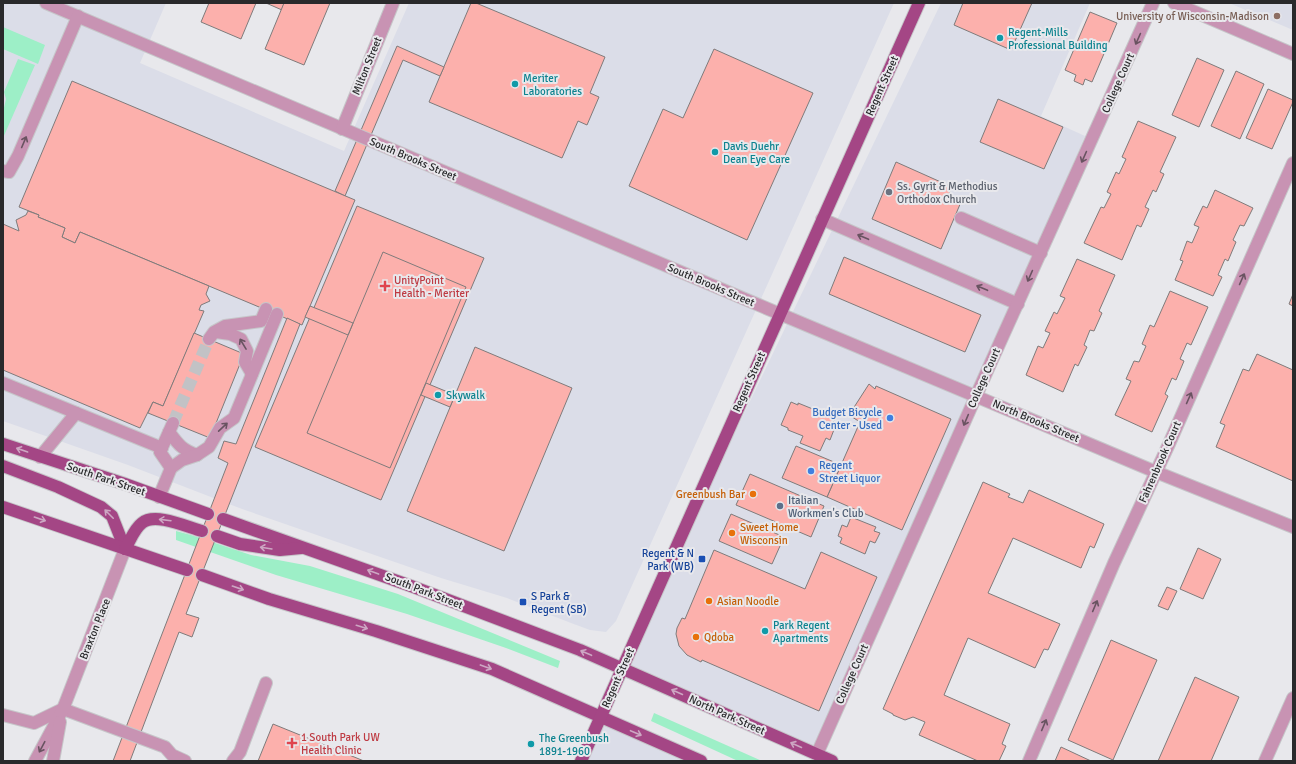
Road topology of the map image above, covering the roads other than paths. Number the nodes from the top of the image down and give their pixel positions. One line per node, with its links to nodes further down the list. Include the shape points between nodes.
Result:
1 (46, 3): 6 (street, South Brooks Street)
2 (393, 3): 8 (street, Milton Street)
3 (919, 3): 12 (main road, Regent Street)
4 (1154, 3): 13 (street, College Court, one-way to 13)
5 (1174, 3): 7 (street)
6 (78, 16): 8 (street, South Brooks Street); 10 (street, one-way to 6, via 9,172 18,156)
7 (1293, 54)
8 (342, 129): 15 (street, South Brooks Street)
9 (1293, 163): 26 (street, Fahrenbrook Court, one-way to 9)
10 (3, 171)
11 (961, 218): 13 (street)
12 (822, 219): 14 (street, one-way to 12); 15 (main road, Regent Street)
13 (1040, 253): 14 (street, College Court, one-way to 14)
14 (1018, 304): 18 (street, College Court)
15 (780, 314): 18 (street, North Brooks Street); 38 (main road, Regent Street)
16 (252, 374): 16 (street, one-way to 16, via 245,362 248,351 241,339 230,334 212,336 225,326 261,321 271,312); 22 (street, one-way to 16, via 209,446 220,428 234,418)
17 (3, 383): 19 (street)
18 (976, 396): 26 (street, North Brooks Street); 44 (street, College Court, one-way to 44)
19 (76, 413): 21 (street); 23 (street)
20 (3, 444): 23 (main road, South Park Street, one-way to 20)
21 (162, 448): 22 (street, via 171,427 176,441 185,451); 25 (street, via 160,452)
22 (197, 455): 25 (street, via 182,460)
23 (40, 457): 27 (main road, South Park Street)
24 (3, 466): 35 (main road, one-way to 24, via 112,516 101,507)
25 (170, 468): 27 (street)
26 (1156, 472): 31 (street, North Brooks Street); 52 (street, Fahrenbrook Court, one-way to 26)
27 (159, 497): 29 (main road, South Park Street)
28 (3, 507): 35 (main road, one-way to 35)
29 (208, 514)
30 (223, 519): 34 (main road, South Park Street)
31 (1293, 527)
32 (202, 532): 35 (main road, one-way to 35, via 165,519 144,521)
33 (217, 536): 34 (main road, one-way to 33, via 280,550 240,544)
34 (305, 548): 38 (main road, South Park Street, one-way to 34, via 426,591)
35 (125, 549): 36 (main road); 41 (street, Braxton Place)
36 (187, 570)
37 (202, 575): 43 (main road, one-way to 43, via 269,599 492,669)
38 (622, 668): 43 (main road, Regent Street); 44 (main road, North Park Street, one-way to 38)
39 (266, 683): 48 (street, via 240,752)
40 (1293, 698): 53 (street)
41 (63, 709): 42 (street, via 34,723); 45 (street, Braxton Place, one-way to 45); 46 (street, Braxton Place); 47 (street, via 165,747 172,755)
42 (3, 715)
43 (600, 717): 49 (main road, Regent Street); 50 (main road, one-way to 50)
44 (817, 754): 51 (main road, North Park Street)
45 (35, 761)
46 (53, 761)
47 (185, 761)
48 (233, 761)
49 (581, 761)
50 (702, 761)
51 (832, 761)
52 (1028, 761)
53 (1265, 761)

